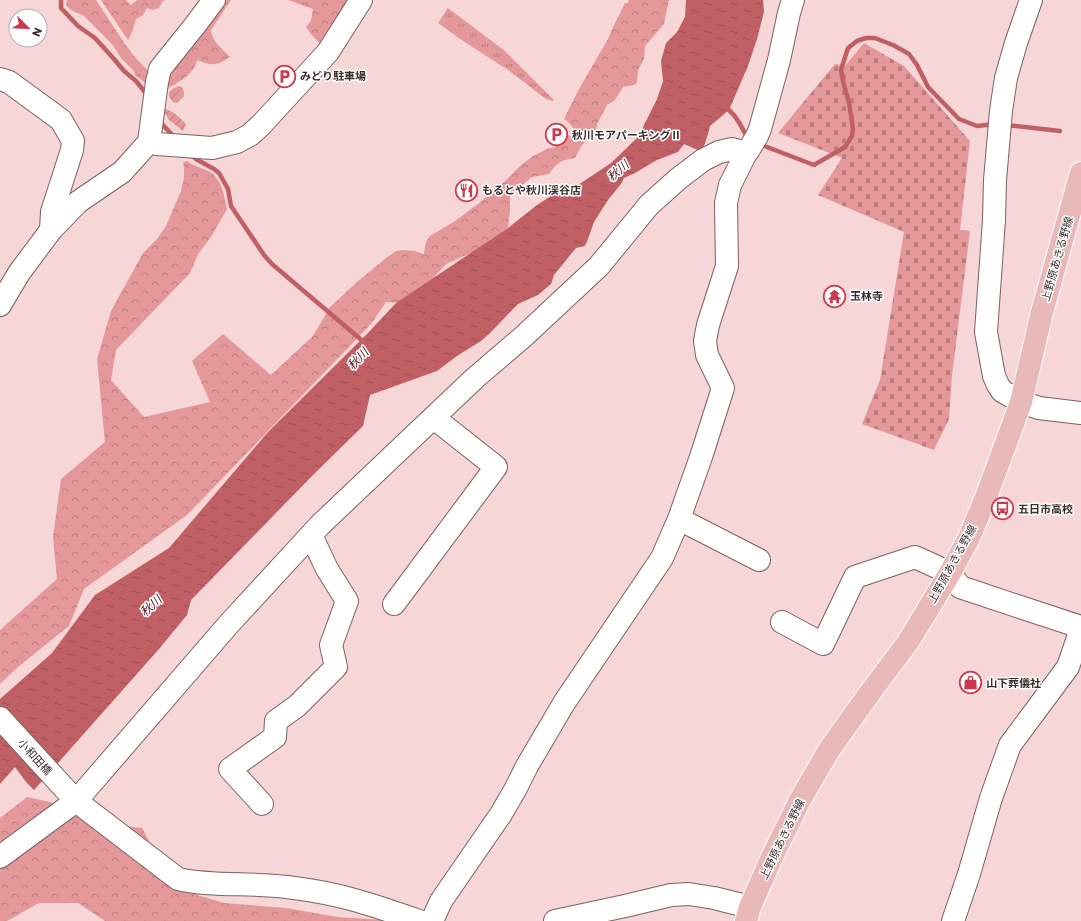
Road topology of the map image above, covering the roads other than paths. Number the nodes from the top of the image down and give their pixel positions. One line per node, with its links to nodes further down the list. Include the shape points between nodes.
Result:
1 (214, 0): 6 (street, via 160,69 156,82)
2 (361, 0): 6 (street, via 328,52 250,135 237,142 212,148)
3 (793, 0): 7 (street, via 779,60)
4 (1031, 0): 11 (street, via 1006,78 995,180 986,332 998,385 1002,392)
5 (0, 79): 9 (street, via 9,82 61,120 73,141 52,212)
6 (149, 142): 9 (street, via 122,172 78,202)
7 (750, 147): 13 (street, via 719,152 703,160 678,179 649,205 599,266); 14 (street, via 730,185 726,203 727,266 708,325 706,342 707,355 723,388)
8 (1081, 173): 11 (main road, 上野原あきる野線, via 1042,312)
9 (51, 230): 10 (street, via 19,273)
10 (0, 305)
11 (1021, 402): 12 (street, via 1039,408); 17 (main road, 上野原あきる野線, via 969,538)
12 (1081, 412)
13 (434, 418): 15 (street); 18 (street, via 496,467)
14 (679, 519): 16 (street); 28 (street, via 662,558 564,703 526,766 502,814 441,901)
15 (311, 534): 22 (street); 23 (street, via 327,570 347,601 330,645 336,667 297,706 276,721 275,737 230,769)
16 (759, 560)
17 (950, 573): 19 (street, via 915,557 855,577 823,644); 20 (street, via 960,587); 26 (main road, 上野原あきる野線, via 908,642 829,750 800,800)
18 (394, 604)
19 (782, 622)
20 (1081, 628): 31 (street, via 1068,667 1010,745)
21 (0, 718): 22 (street, 小和田橋)
22 (73, 799): 24 (street); 27 (street, 小和田橋, via 178,878 193,882 286,887 330,894)
23 (262, 804)
24 (0, 857)
25 (657, 898): 26 (street, via 689,894 714,898); 29 (street); 30 (street, via 641,912)
26 (748, 914)
27 (419, 921)
28 (432, 921)
29 (555, 921)
30 (614, 921)
31 (952, 921)

